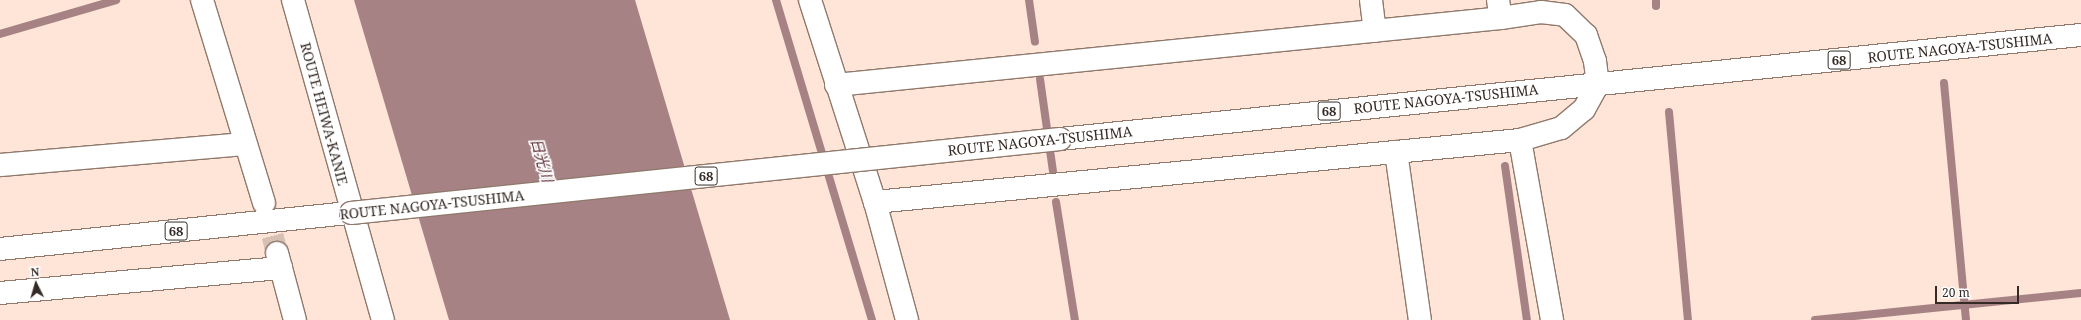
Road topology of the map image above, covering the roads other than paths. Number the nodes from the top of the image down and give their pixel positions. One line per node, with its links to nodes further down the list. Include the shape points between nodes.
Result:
1 (202, 0): 11 (street)
2 (293, 0): 16 (street, ROUTE HEIWA-KANIE)
3 (810, 0): 9 (street)
4 (1371, 0): 6 (street)
5 (1499, 9): 6 (street); 8 (street, via 1565,15 1586,35 1595,61)
6 (1376, 31): 9 (street)
7 (2081, 36): 8 (street, ROUTE NAGOYA-TSUSHIMA / 68)
8 (1598, 84): 10 (street, via 1584,109 1561,128); 16 (street, ROUTE NAGOYA-TSUSHIMA / 68, bridge)
9 (836, 85): 14 (street)
10 (1520, 140): 12 (street); 23 (street)
11 (245, 144): 13 (street); 15 (street)
12 (1396, 152): 14 (street); 22 (street)
13 (0, 165)
14 (875, 202): 21 (street)
15 (264, 203)
16 (351, 213): 17 (street, ROUTE NAGOYA-TSUSHIMA / 68); 20 (street, ROUTE HEIWA-KANIE)
17 (0, 249)
18 (0, 293): 19 (street, via 279,261)
19 (295, 320)
20 (383, 320)
21 (907, 320)
22 (1420, 320)
23 (1552, 320)

